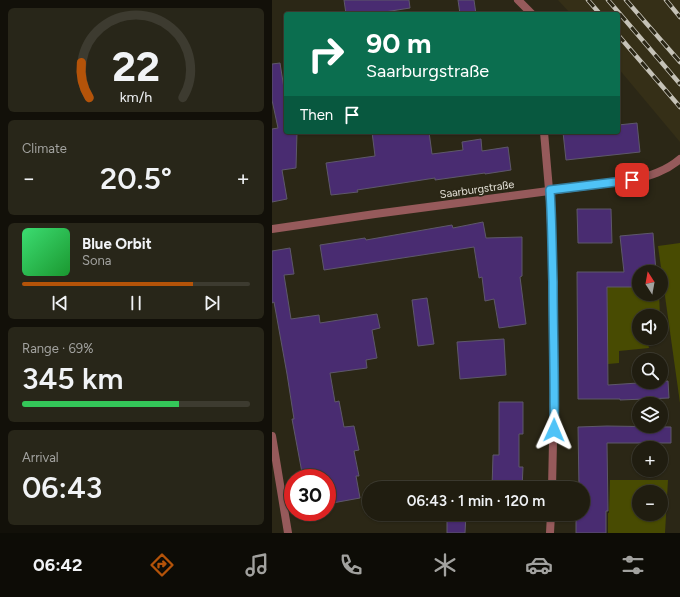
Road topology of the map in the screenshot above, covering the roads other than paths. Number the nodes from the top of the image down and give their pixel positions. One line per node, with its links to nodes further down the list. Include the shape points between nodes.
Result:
1 (518, 0): 2 (street)
2 (530, 12)
3 (544, 134): 5 (street)
4 (680, 159): 5 (street, Saarburgstraße, via 649,176)
5 (550, 190): 6 (street, Saarburgstraße); 8 (street, via 554,394)
6 (272, 229)
7 (272, 436): 10 (street)
8 (552, 481)
9 (551, 521): 11 (street)
10 (288, 533)
11 (550, 533)

